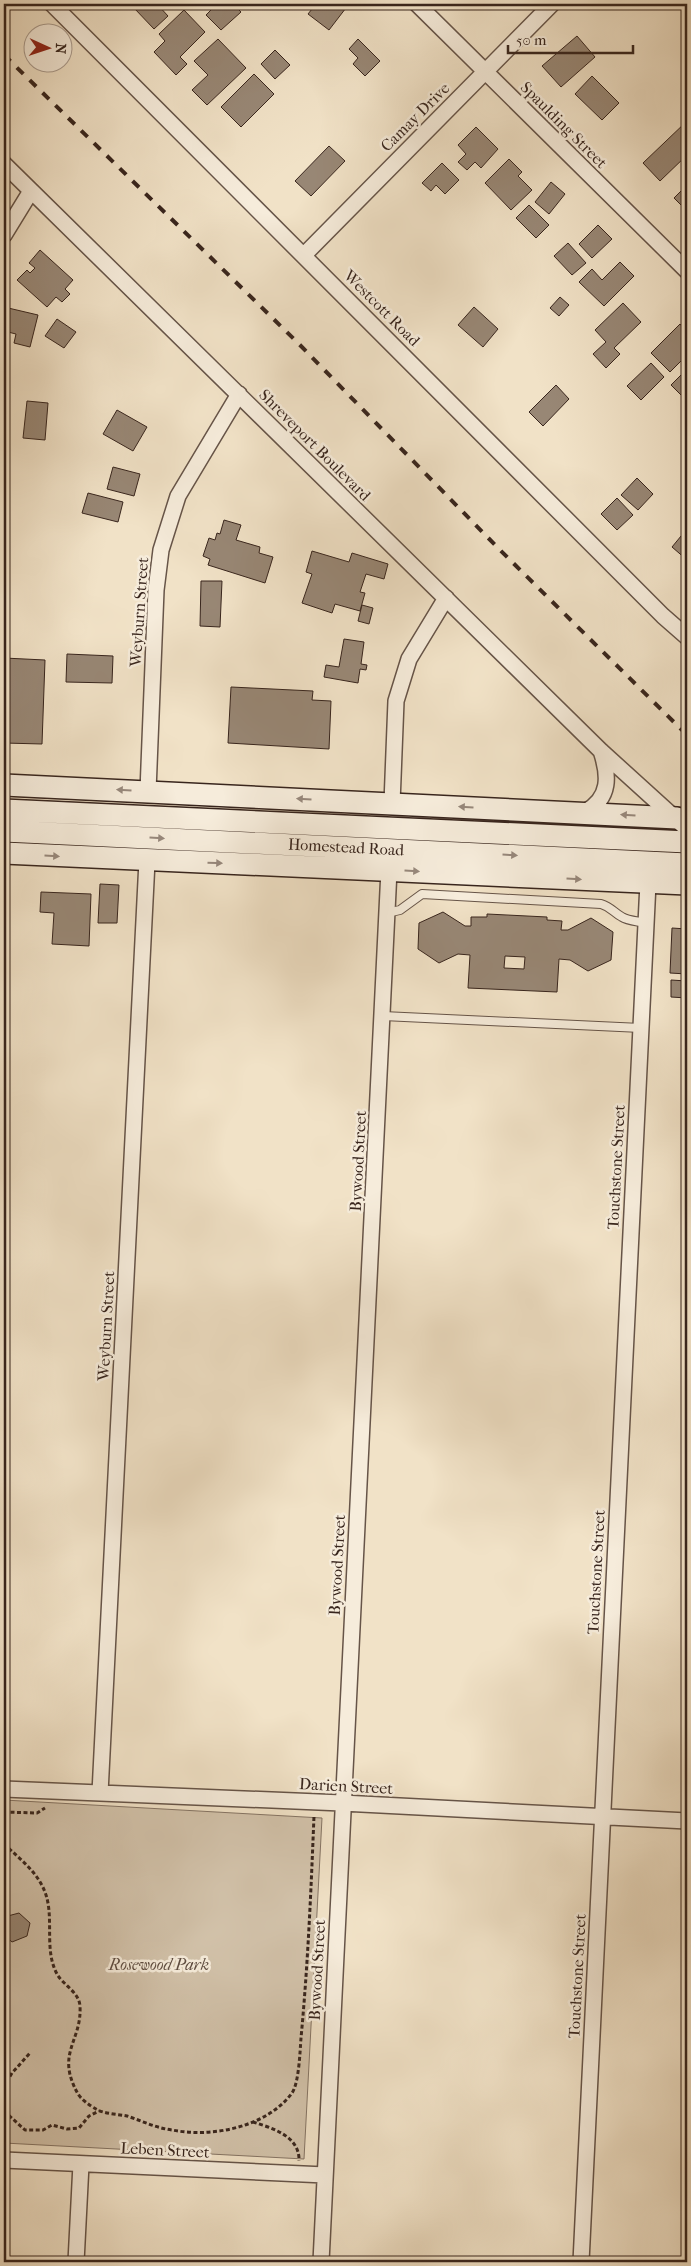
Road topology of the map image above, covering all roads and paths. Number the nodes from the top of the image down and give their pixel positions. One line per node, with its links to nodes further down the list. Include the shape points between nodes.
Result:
1 (52, 4): 8 (street, Westcott Road)
2 (417, 4): 4 (street, Spaulding Street)
3 (552, 4): 4 (street, Camay Drive)
4 (485, 71): 8 (street, Camay Drive); 9 (street, Spaulding Street)
5 (4, 164): 6 (street, Shreveport Boulevard)
6 (31, 191): 7 (street); 10 (street, Shreveport Boulevard)
7 (4, 235)
8 (304, 254): 12 (street, Westcott Road)
9 (687, 271)
10 (239, 394): 11 (street, Shreveport Boulevard); 15 (street, Weyburn Street, via 178,496 161,550 156,590)
11 (446, 598): 13 (street, Shreveport Boulevard); 16 (street, via 409,659 396,700)
12 (687, 637)
13 (601, 751): 18 (street, via 608,780 600,800); 19 (street, Shreveport Boulevard)
14 (4, 785): 15 (main road, one-way to 14)
15 (148, 791): 16 (main road, one-way to 15)
16 (392, 803): 18 (main road, one-way to 16)
17 (4, 810): 22 (main road, Homestead Road)
18 (585, 812): 19 (main road, one-way to 18)
19 (682, 824)
20 (4, 831): 22 (main road, Homestead Road, one-way to 22)
21 (687, 842): 22 (main road, Homestead Road)
22 (391, 849): 24 (main road, one-way to 22); 25 (main road, Homestead Road, one-way to 25); 26 (main road, one-way to 26); 28 (street, Bywood Street)
23 (4, 853): 24 (main road, one-way to 24)
24 (147, 860): 33 (street, Weyburn Street)
25 (687, 864)
26 (648, 883): 27 (main road); 29 (street, Touchstone Street)
27 (687, 884)
28 (387, 914): 29 (lane, via 400,910 422,894 601,904 612,907 628,920); 30 (street, Bywood Street)
29 (646, 923): 31 (street, Touchstone Street)
30 (382, 1016): 31 (lane); 35 (street, Bywood Street)
31 (641, 1028): 38 (street, Touchstone Street)
32 (4, 1789): 33 (street, Darien Street)
33 (100, 1793): 34 (street, Darien Street)
34 (314, 1801): 35 (street, Darien Street); 45 (path, via 305,1991 295,2083 293,2092 265,2118)
35 (342, 1802): 38 (street, Darien Street); 49 (street, Bywood Street)
36 (45, 1808): 37 (path, via 37,1813)
37 (4, 1812)
38 (602, 1817): 39 (street, Darien Street); 52 (street, Touchstone Street)
39 (687, 1821)
40 (4, 1844): 44 (path, via 30,1867 46,1896 50,1949 57,1974 80,2004 77,2028 69,2051 68,2072 79,2096)
41 (30, 2053): 42 (path, via 4,2087)
42 (4, 2101)
43 (4, 2111): 44 (path, via 24,2130 42,2130 52,2125 79,2128 89,2116)
44 (100, 2111): 45 (path, via 183,2132 224,2129)
45 (252, 2122): 48 (path, via 277,2130 294,2142 300,2154)
46 (4, 2160): 47 (street, Leben Street)
47 (81, 2164): 48 (street, Leben Street); 50 (street)
48 (299, 2174): 49 (street, Leben Street)
49 (325, 2175): 51 (street, Bywood Street)
50 (76, 2262)
51 (321, 2262)
52 (581, 2262)

